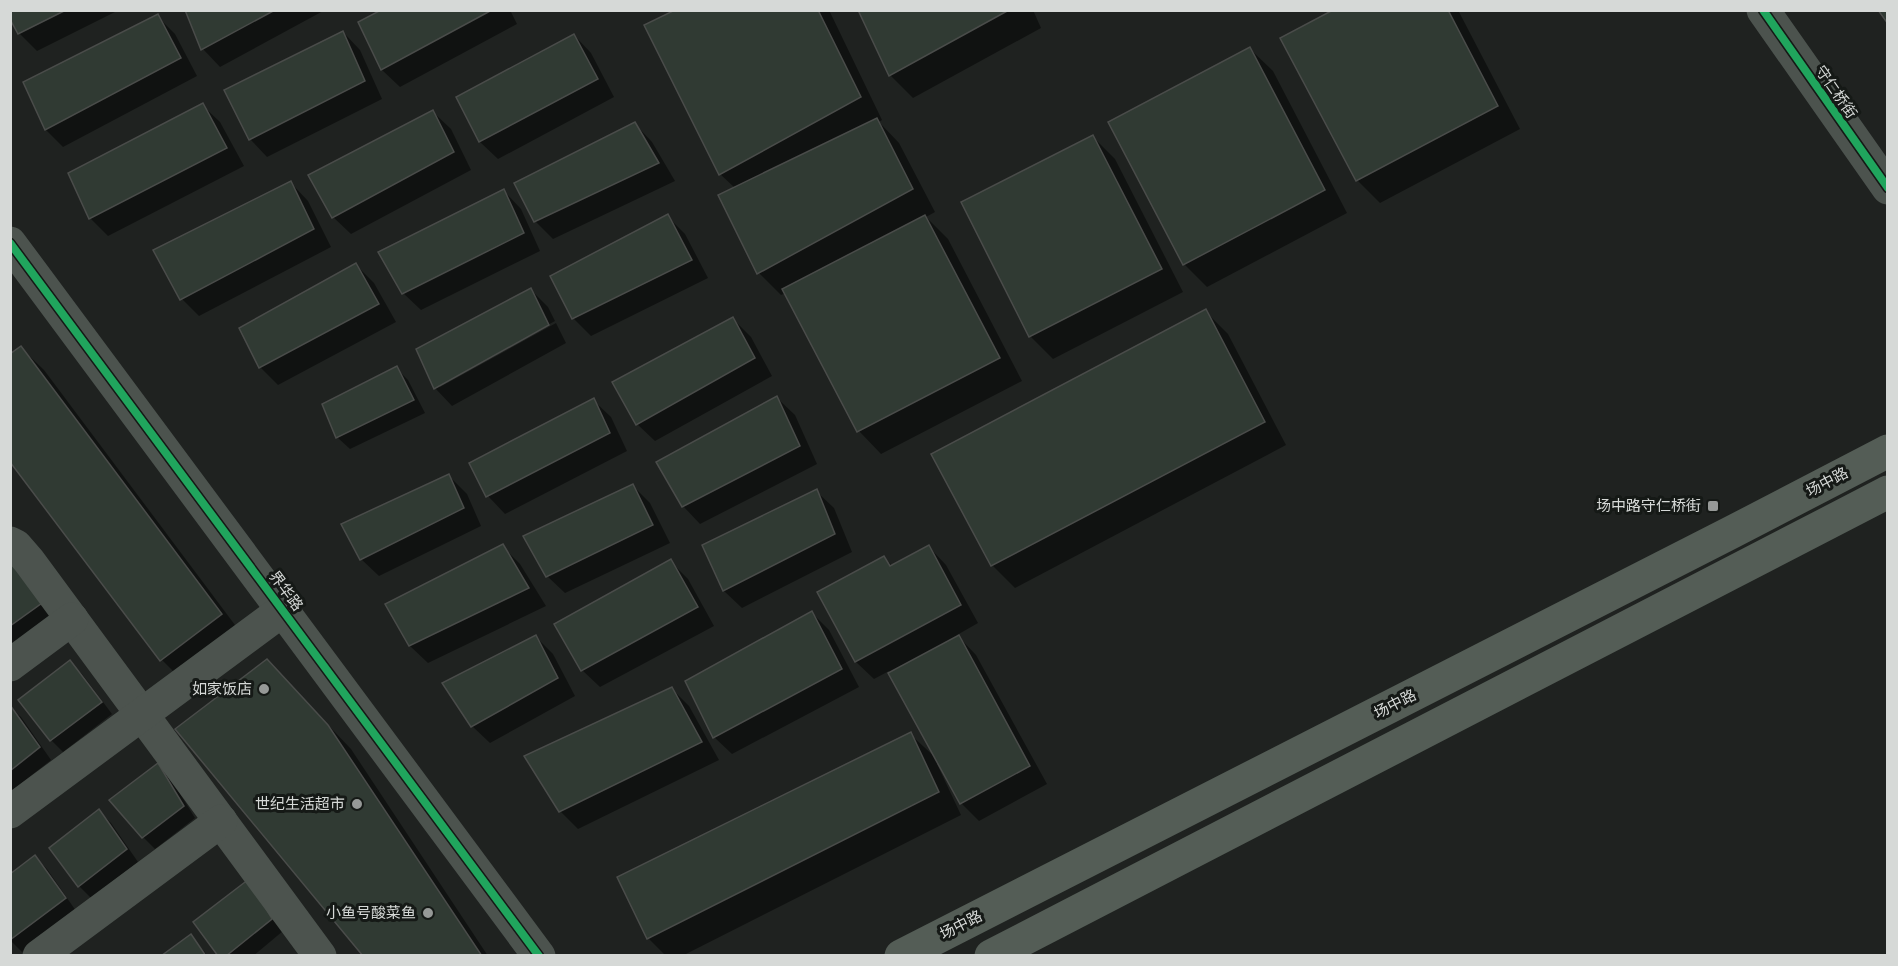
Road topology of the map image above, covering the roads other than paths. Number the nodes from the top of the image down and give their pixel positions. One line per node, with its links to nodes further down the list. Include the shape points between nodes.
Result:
1 (1763, 10): 2 (street, 守仁桥街)
2 (1887, 188)
3 (10, 243): 7 (street, 界华路)
4 (1887, 450): 16 (main road, 场中路)
5 (1887, 492): 17 (main road)
6 (10, 543): 8 (street, via 29,561)
7 (283, 610): 10 (street); 15 (street, 界华路)
8 (72, 619): 9 (street); 10 (street)
9 (10, 665)
10 (142, 714): 11 (street); 12 (street)
11 (10, 812)
12 (221, 821): 13 (street); 14 (street)
13 (307, 951)
14 (39, 956)
15 (539, 956)
16 (901, 956)
17 (992, 956)

